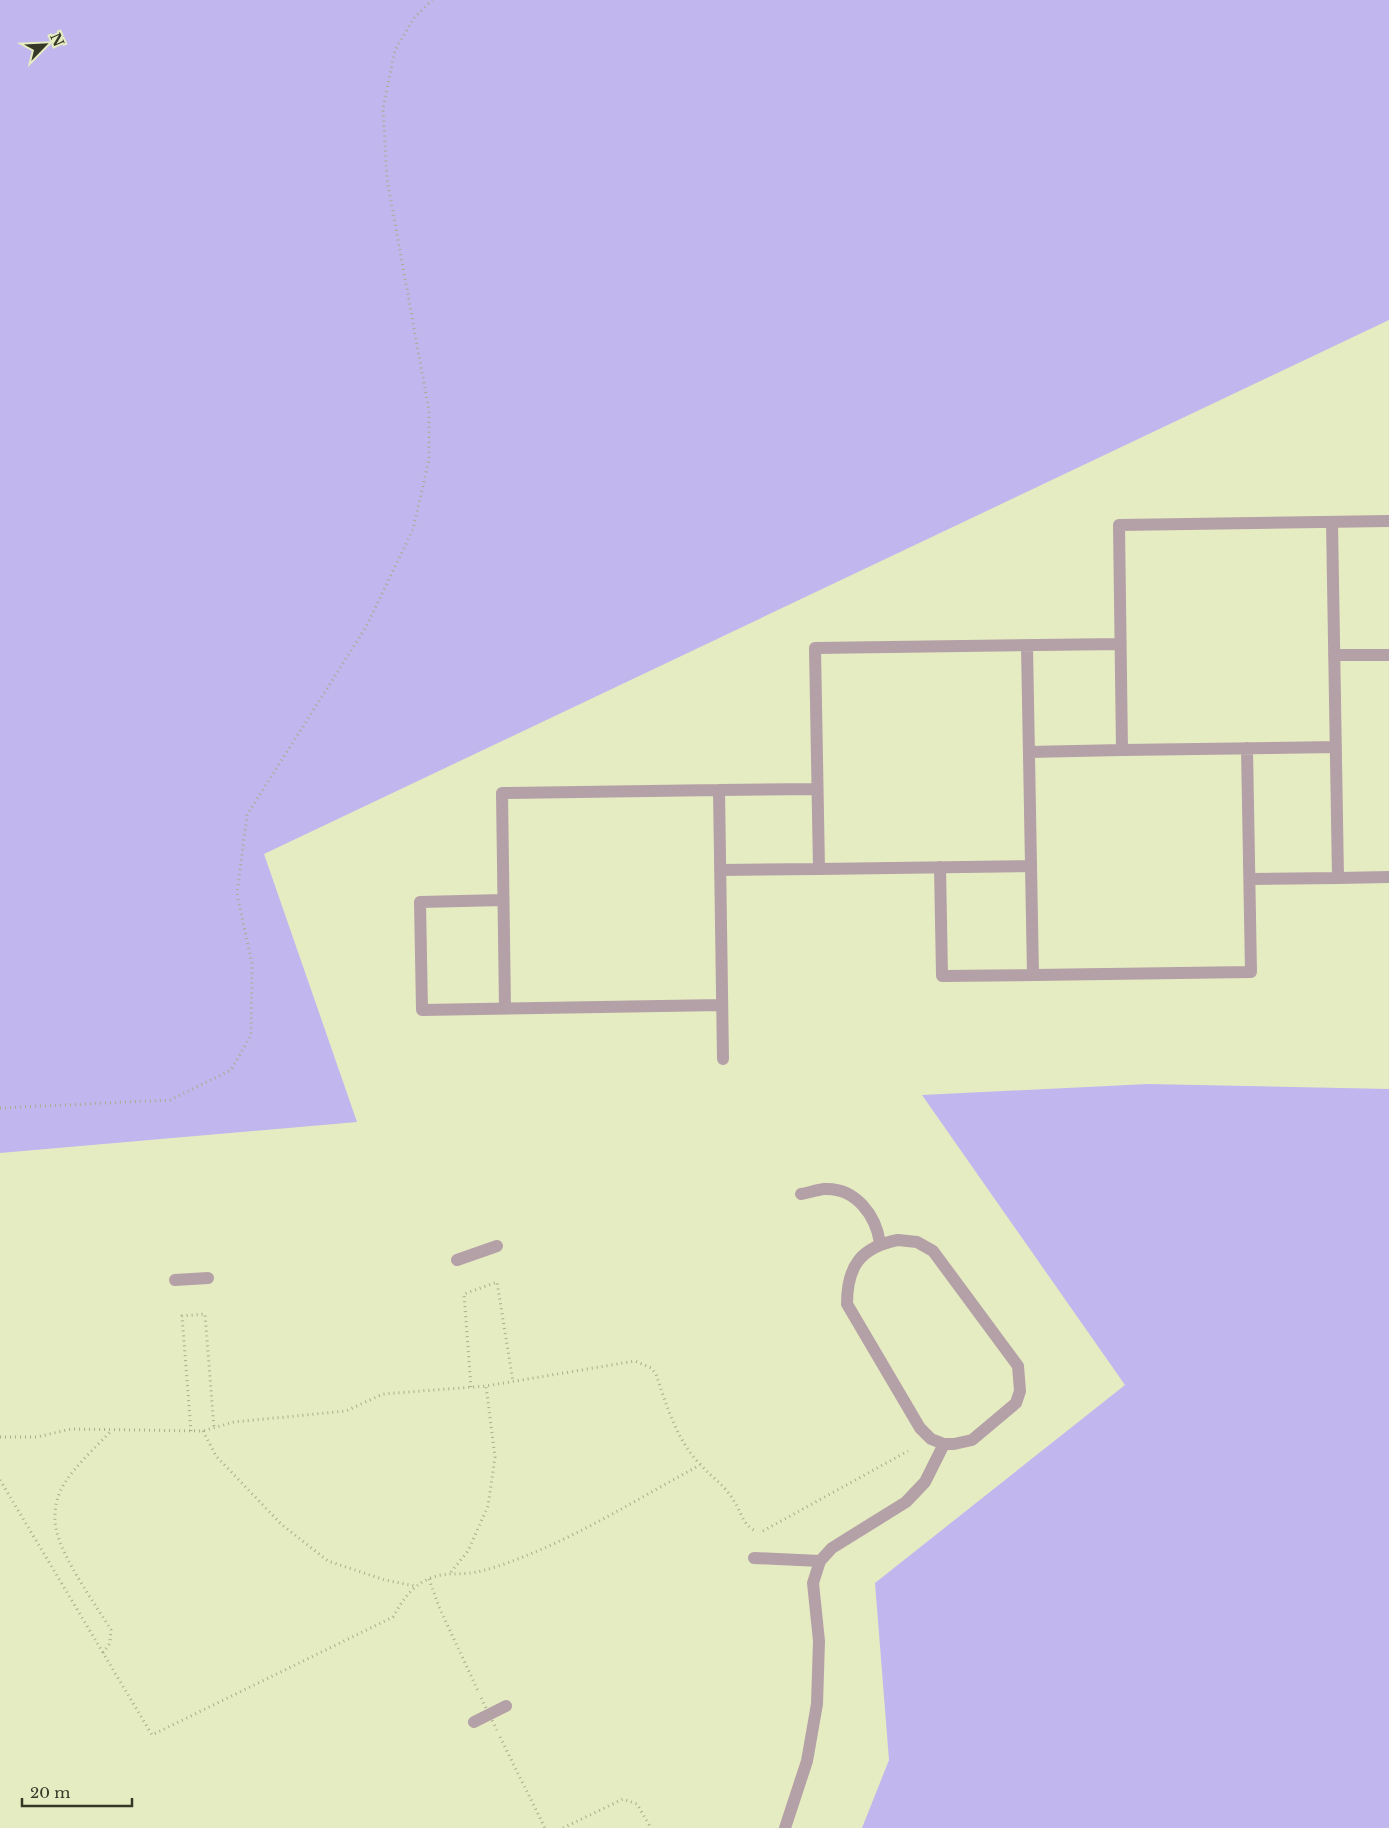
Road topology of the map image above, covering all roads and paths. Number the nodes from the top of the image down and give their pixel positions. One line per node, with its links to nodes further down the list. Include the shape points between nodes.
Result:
1 (432, 0): 26 (path, via 414,18 395,50 384,108 387,179 429,411 429,460 413,529 366,627 247,814 238,894 252,964 251,1035 231,1070 170,1100)
2 (1389, 521): 3 (street)
3 (1332, 522): 4 (street, via 1119,525); 7 (street)
4 (1120, 644): 5 (street); 10 (street)
5 (1027, 646): 11 (street); 12 (street, via 815,648)
6 (1389, 654): 7 (street)
7 (1334, 655): 9 (street)
8 (1248, 748): 9 (street); 10 (street); 20 (street)
9 (1336, 748): 19 (street)
10 (1122, 750): 11 (street)
11 (1029, 752): 14 (street)
12 (817, 788): 13 (street); 16 (street)
13 (718, 790): 17 (street); 21 (street, via 502,793)
14 (1030, 866): 15 (street); 22 (street)
15 (940, 867): 16 (street); 22 (street, via 942,976)
16 (819, 869): 17 (street)
17 (720, 870): 23 (street)
18 (1389, 877): 19 (street)
19 (1338, 878): 20 (street)
20 (1250, 879): 22 (street, via 1251,972)
21 (503, 900): 24 (street); 24 (street, via 420,902 422,1010)
22 (1033, 975)
23 (722, 1006): 24 (street); 25 (street)
24 (505, 1008)
25 (723, 1059)
26 (0, 1108)
27 (801, 1194): 28 (street, via 826,1189 860,1202 874,1220)
28 (880, 1244): 41 (street, via 865,1253 853,1268 847,1285 847,1304 920,1428); 42 (street, via 898,1240 917,1242 933,1251 1018,1366 1020,1385 1016,1403 972,1440)
29 (498, 1246): 30 (street)
30 (457, 1260)
31 (208, 1278): 32 (street)
32 (175, 1280)
33 (513, 1382): 34 (path); 35 (path, via 497,1282 464,1294); 43 (path, via 627,1362 643,1364 656,1374 682,1438)
34 (486, 1386): 35 (path); 47 (path, via 495,1457 488,1506 468,1551)
35 (472, 1387): 36 (path, via 383,1394 346,1411 234,1422)
36 (214, 1428): 38 (path, via 205,1314 182,1316); 39 (path)
37 (112, 1430): 38 (path); 40 (path, via 70,1429 37,1437); 50 (path, via 66,1481 58,1497 55,1514 63,1548 111,1630 110,1643)
38 (191, 1431): 39 (path)
39 (203, 1431): 49 (path, via 216,1456 281,1524 328,1562)
40 (0, 1437)
41 (931, 1439): 42 (street); 43 (path, via 759,1532 746,1524 718,1479)
42 (944, 1444): 46 (street, via 925,1482 906,1502 832,1548)
43 (700, 1465): 47 (path, via 527,1556 470,1573)
44 (0, 1480): 50 (path)
45 (754, 1558): 46 (street)
46 (820, 1561): 56 (street, via 813,1583 819,1641 817,1704 807,1762)
47 (451, 1572): 48 (path)
48 (429, 1578): 49 (path); 53 (path, bridge, via 481,1698)
49 (416, 1586): 50 (path, via 402,1600 393,1617 152,1735)
50 (103, 1653)
51 (506, 1706): 52 (street)
52 (474, 1722)
53 (545, 1828)
54 (563, 1828): 55 (path, via 623,1799 637,1804)
55 (652, 1828)
56 (785, 1828)

